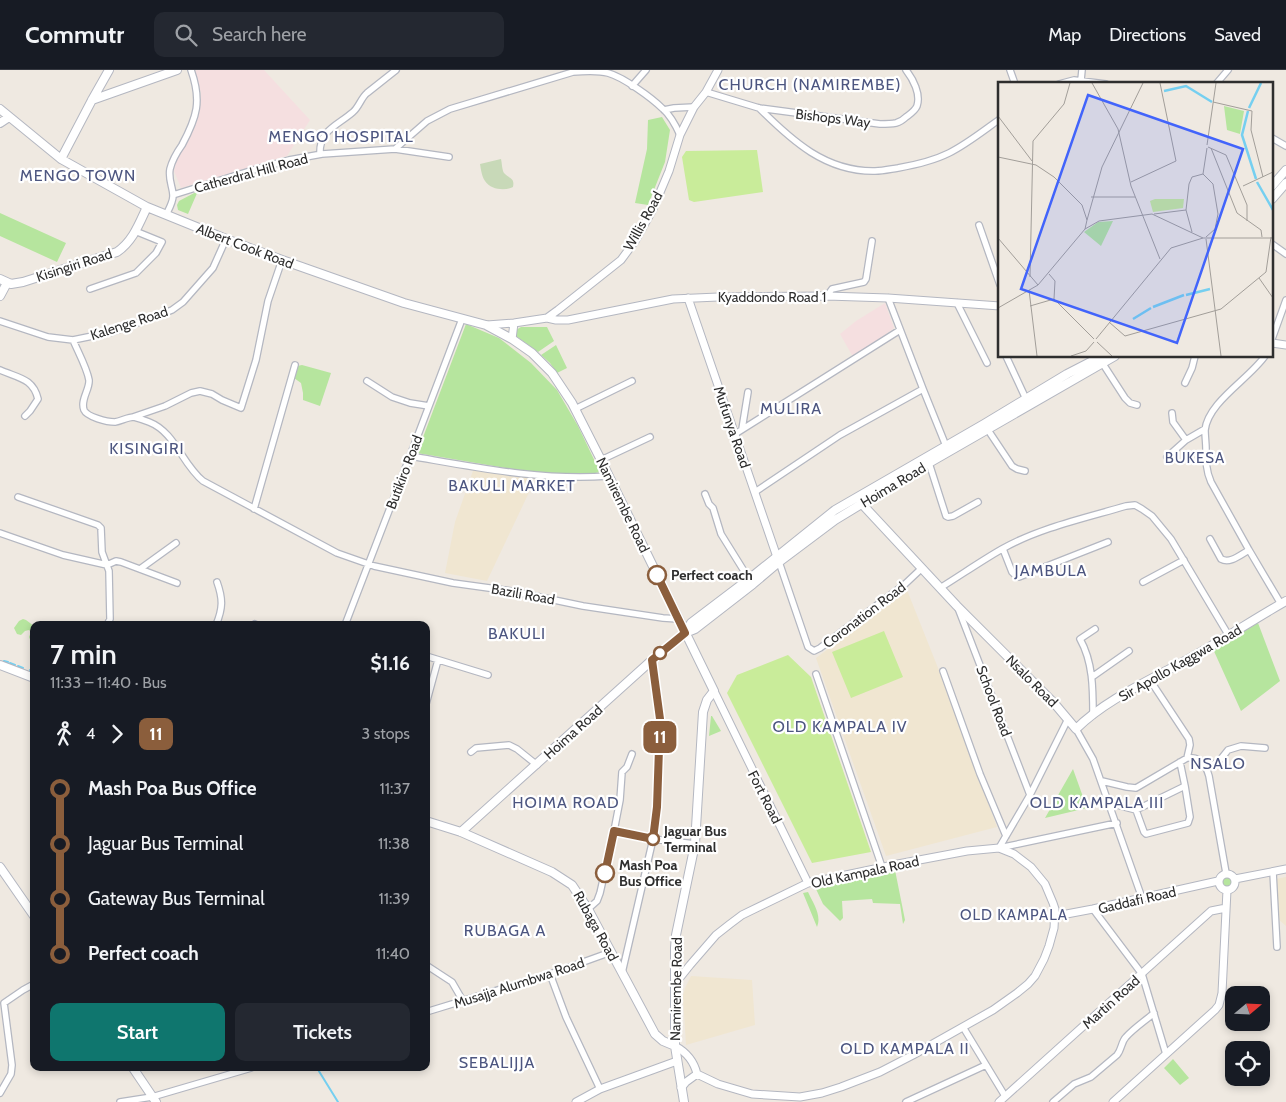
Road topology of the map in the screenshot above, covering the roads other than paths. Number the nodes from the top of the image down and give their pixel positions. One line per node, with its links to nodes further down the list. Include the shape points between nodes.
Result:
1 (109, 70): 18 (main road)
2 (177, 70): 18 (main road)
3 (191, 70): 36 (street, via 197,89 196,107 190,129 170,168)
4 (396, 70): 30 (street, via 362,97 354,112 323,137)
5 (646, 70): 16 (street)
6 (718, 70): 17 (street, Willis Road)
7 (906, 70): 20 (street, Bishops Way, via 915,86 917,106 896,123 880,124)
8 (1010, 70): 12 (street)
9 (1082, 70): 11 (street)
10 (1228, 70): 15 (street)
11 (1081, 80): 13 (street); 14 (street)
12 (1014, 82)
13 (1066, 82)
14 (1094, 82)
15 (1218, 82)
16 (632, 86): 22 (street); 29 (street, via 610,73 573,72 450,109 427,121)
17 (706, 92): 19 (street, Willis Road); 20 (street, Bishops Way)
18 (92, 100): 32 (main road)
19 (694, 107): 22 (street); 26 (street, Willis Road)
20 (759, 108): 24 (street, via 781,130 818,158 846,168 876,171 938,158)
21 (0, 109): 23 (main road, Albert Cook Road)
22 (664, 110): 26 (street)
23 (9, 117): 25 (main road); 32 (main road, Albert Cook Road)
24 (998, 120)
25 (0, 123)
26 (680, 135): 57 (street, Willis Road, via 654,209 635,241 621,260)
27 (1274, 139): 28 (street)
28 (1286, 146)
29 (395, 149): 30 (street, Catherdral Hill Road); 31 (street, Catherdral Hill Road)
30 (320, 154): 36 (street, Catherdral Hill Road, via 252,170)
31 (449, 158)
32 (62, 159): 38 (main road, Albert Cook Road)
33 (1286, 170): 34 (main road)
34 (1274, 184)
35 (1286, 184): 37 (main road)
36 (173, 195): 39 (street)
37 (1274, 197)
38 (147, 206): 39 (main road, Albert Cook Road); 41 (main road, Kisingiri Road)
39 (166, 215): 42 (main road, Albert Cook Road)
40 (979, 225): 47 (street)
41 (135, 231): 48 (main road, Kisingiri Road, via 131,240 117,252 16,284); 49 (street, via 162,242 156,253 136,273)
42 (226, 239): 46 (main road, Albert Cook Road); 65 (street, Kalenge Road, via 212,268 184,302 172,310 112,332)
43 (872, 242): 51 (street, via 864,282 832,289)
44 (1274, 245): 45 (street)
45 (1286, 254)
46 (282, 260): 58 (main road, Albert Cook Road, via 404,303); 84 (street, via 268,301 256,360 241,408 200,391)
47 (998, 279)
48 (4, 281): 50 (main road)
49 (90, 289)
50 (0, 296)
51 (827, 296): 52 (street, Kyaddondo Road 1); 53 (street, Kyaddondo Road 1)
52 (688, 298): 57 (street, Kyaddondo Road 1, via 568,320); 87 (street, Mufunya Road)
53 (888, 298): 55 (street, Kyaddondo Road 1); 62 (street)
54 (1286, 300): 63 (street)
55 (957, 303): 56 (street, Kyaddondo Road 1); 70 (street)
56 (998, 306)
57 (547, 318): 60 (street, Willis Road)
58 (462, 319): 61 (main road, Albert Cook Road); 80 (street, Butikiro Road)
59 (0, 321): 65 (street, Kalenge Road, via 48,337)
60 (514, 323): 61 (street, Willis Road); 64 (street)
61 (486, 326): 64 (main road, Albert Cook Road)
62 (900, 330): 76 (street); 87 (street)
63 (1274, 335)
64 (512, 339): 81 (main road, Namirembe Road, via 532,352 552,373)
65 (73, 340): 84 (street, via 88,377 83,404 85,412 101,420 115,422)
66 (1007, 358): 78 (street)
67 (1194, 358): 75 (street)
68 (1263, 358): 85 (street, via 1212,411)
69 (1102, 360): 78 (main road, Hoima Road, via 1067,374); 79 (street, via 1125,398); 86 (main road, Hoima Road)
70 (987, 363)
71 (295, 364): 102 (street)
72 (0, 370): 83 (street, via 27,380 36,389 38,399)
73 (367, 381): 80 (street, via 392,397)
74 (632, 381): 81 (street)
75 (1185, 383)
76 (923, 389): 90 (street); 97 (street, via 840,435)
77 (748, 392): 87 (street)
78 (1026, 399): 90 (main road, Hoima Road)
79 (1137, 405)
80 (429, 406): 91 (street, Butikiro Road)
81 (575, 409): 93 (main road, Namirembe Road)
82 (1172, 413): 89 (street, via 1173,422)
83 (25, 416)
84 (133, 417): 102 (street, Bazili Road, via 163,431 203,480)
85 (1205, 429): 89 (street); 108 (street, via 1207,474)
86 (988, 430): 94 (main road, Hoima Road); 95 (street, via 1012,466)
87 (738, 431): 97 (street, Mufunya Road)
88 (650, 437): 93 (street)
89 (1186, 440): 92 (street)
90 (946, 446): 109 (main road, Hoima Road, via 835,510)
91 (410, 456): 96 (street, via 539,476); 111 (street, Butikiro Road)
92 (1167, 457)
93 (601, 460): 96 (main road, Namirembe Road)
94 (928, 463): 100 (street, via 946,516 953,516); 101 (main road, Hoima Road)
95 (1025, 471)
96 (608, 476): 122 (main road, Namirembe Road)
97 (755, 492): 109 (street, Mufunya Road)
98 (706, 494): 115 (street, via 721,534)
99 (18, 498): 112 (street, via 98,525)
100 (978, 502)
101 (861, 503): 109 (main road, Hoima Road); 113 (main road, Nsalo Road)
102 (254, 509): 111 (street, Bazili Road, via 337,553)
103 (0, 533): 112 (street, via 63,555)
104 (1210, 539): 108 (street, via 1224,561)
105 (1108, 542): 107 (street, via 1019,577 1012,572)
106 (176, 543): 114 (street)
107 (1003, 549): 110 (street, via 1063,524 1135,505 1152,516); 119 (street)
108 (1249, 550): 120 (street)
109 (778, 560): 113 (street, Coronation Road, via 808,647 814,651 891,595); 115 (main road, Hoima Road); 127 (main road, Hoima Road, via 753,584 695,629)
110 (1184, 560): 117 (street); 128 (street)
111 (368, 564): 122 (street, Bazili Road, via 453,583); 125 (street, Butikiro Road)
112 (107, 565): 114 (street, via 116,561); 123 (street)
113 (922, 568): 119 (main road, Nsalo Road)
114 (140, 569): 118 (street)
115 (749, 579): 127 (main road, Hoima Road, via 691,623)
116 (217, 582): 124 (street, via 222,602)
117 (1144, 582)
118 (177, 583)
119 (940, 588): 121 (main road, Nsalo Road)
120 (1283, 603): 128 (main road, Sir Apollo Kaggwa Road)
121 (957, 606): 145 (main road, Nsalo Road); 156 (street, School Road)
122 (678, 619): 127 (main road, Namirembe Road)
123 (109, 621)
124 (217, 621)
125 (347, 621)
126 (1095, 629): 138 (street, via 1080,639)
127 (685, 633): 132 (main road, Hoima Road); 141 (main road, Namirembe Road)
128 (1228, 636): 139 (main road, Sir Apollo Kaggwa Road)
129 (1129, 652): 138 (street)
130 (430, 657): 131 (street)
131 (438, 660): 136 (street); 140 (street)
132 (652, 660): 152 (main road, Hoima Road); 164 (street, via 660,719)
133 (0, 665): 137 (main road)
134 (943, 671): 163 (street)
135 (816, 674): 168 (street)
136 (488, 675)
137 (30, 676)
138 (1092, 677): 144 (street)
139 (1150, 680): 144 (main road, Sir Apollo Kaggwa Road); 150 (street, via 1189,739)
140 (430, 689)
141 (714, 691): 142 (main road, Namirembe Road); 143 (street, Fort Road)
142 (707, 700): 143 (street); 165 (main road, Namirembe Road, via 703,712)
143 (723, 710): 174 (street, Fort Road)
144 (1093, 715): 146 (main road, Sir Apollo Kaggwa Road)
145 (1068, 719): 146 (main road, Nsalo Road); 156 (street)
146 (1076, 729): 154 (street, Nsalo Road)
147 (1265, 748): 153 (street, via 1241,746 1228,750)
148 (471, 752): 152 (street, via 476,748 509,745)
149 (632, 754): 161 (street, via 628,767 622,772)
150 (1187, 758): 151 (street); 153 (street, via 1199,759)
151 (1180, 762): 154 (street, via 1136,788); 155 (street)
152 (537, 765): 162 (main road, Hoima Road)
153 (1207, 769): 171 (street)
154 (1102, 781): 157 (street, Nsalo Road)
155 (1185, 786): 158 (street); 158 (street, via 1188,824 1146,834)
156 (1030, 795): 163 (street)
157 (1109, 803): 158 (street); 160 (street, Nsalo Road)
158 (1136, 810)
159 (430, 821): 162 (main road, Rubaga Road)
160 (1117, 823): 166 (street); 176 (street, Nsalo Road)
161 (614, 831): 164 (street); 178 (street, via 600,893)
162 (461, 832): 178 (main road, Rubaga Road, via 567,881)
163 (1006, 836): 166 (street)
164 (653, 839): 165 (street); 186 (street)
165 (695, 844): 189 (main road, Namirembe Road, via 676,934)
166 (999, 848): 168 (street, Old Kampala Road); 181 (street, via 1032,867 1045,884)
167 (0, 867): 180 (main road)
168 (882, 867): 174 (street, Old Kampala Road)
169 (1286, 869): 170 (street)
170 (1273, 872): 172 (street); 182 (street)
171 (1226, 873): 172 (street); 173 (street)
172 (1235, 879): 175 (street, via 1234,886)
173 (1218, 882): 175 (street); 176 (street, Gaddafi Road)
174 (808, 883): 189 (street, Old Kampala Road, via 730,924 707,945)
175 (1227, 890): 177 (street)
176 (1142, 898): 179 (street, Gaddafi Road)
177 (1226, 908): 187 (street, Martin Road, via 1211,911); 196 (street, via 1222,993 1218,1005)
178 (588, 909): 183 (main road, Rubaga Road)
179 (1093, 909): 181 (street, Gaddafi Road); 187 (street)
180 (30, 910)
181 (1056, 916): 194 (street, via 1049,946 1035,976 1005,1002)
182 (1277, 947)
183 (611, 952): 185 (street, Musajja Alumbwa Road); 186 (main road, Rubaga Road)
184 (430, 968): 190 (street, via 452,982)
185 (550, 974): 190 (street, Musajja Alumbwa Road); 203 (street)
186 (622, 974): 195 (main road, Rubaga Road, via 655,1034)
187 (1142, 974): 193 (street); 205 (street, Martin Road)
188 (30, 986): 191 (street)
189 (674, 986): 195 (main road, Namirembe Road)
190 (463, 1001): 192 (street, Musajja Alumbwa Road)
191 (2, 1002): 204 (street, via 12,1065 11,1074)
192 (430, 1011)
193 (1154, 1013): 196 (street); 212 (street, via 1126,1036 1117,1055)
194 (963, 1026): 198 (street); 201 (street, via 880,1072 848,1085 800,1097 752,1094)
195 (675, 1046): 197 (main road, Namirembe Road); 201 (street, via 687,1055)
196 (1166, 1054): 213 (street)
197 (677, 1061): 202 (main road, Namirembe Road); 203 (street)
198 (986, 1065): 205 (street); 210 (street)
199 (135, 1071): 206 (main road)
200 (243, 1071): 206 (street)
201 (697, 1074): 202 (street)
202 (681, 1088): 209 (main road, Namirembe Road)
203 (600, 1089): 208 (street)
204 (0, 1092)
205 (1005, 1096): 211 (street, Martin Road)
206 (154, 1099): 207 (street)
207 (120, 1102)
208 (576, 1102)
209 (684, 1102)
210 (906, 1102)
211 (999, 1102)
212 (1053, 1102)
213 (1113, 1102)

